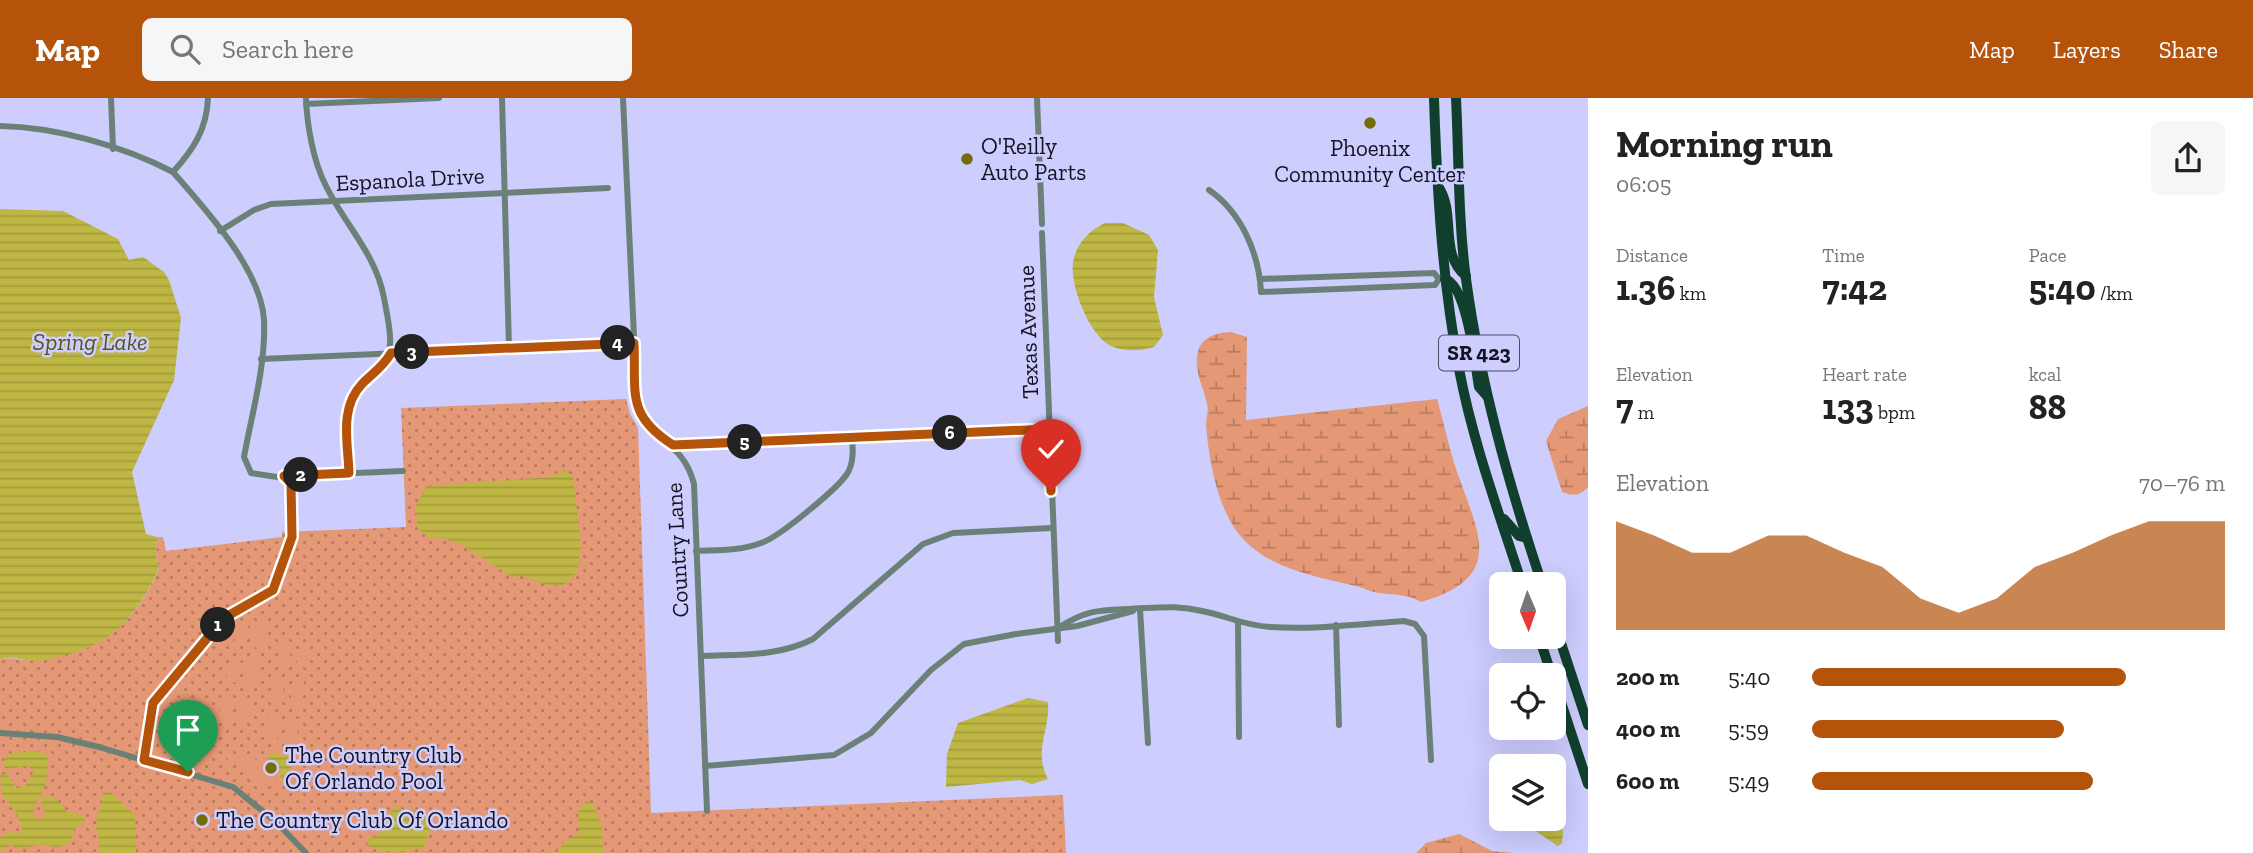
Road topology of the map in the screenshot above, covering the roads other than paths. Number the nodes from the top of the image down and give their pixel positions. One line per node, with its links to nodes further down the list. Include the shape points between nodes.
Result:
1 (111, 98): 11 (street)
2 (208, 98): 12 (street, via 198,142)
3 (439, 98): 9 (street)
4 (502, 98): 16 (street)
5 (623, 98): 24 (street, Country Lane)
6 (1037, 98): 18 (street)
7 (1434, 98): 13 (main road, SR 423)
8 (1456, 98): 21 (main road, SR 423)
9 (306, 101): 17 (street, via 319,169)
10 (0, 126): 11 (street, via 28,127)
11 (113, 149): 12 (street)
12 (173, 172): 19 (street)
13 (1437, 186): 21 (main road, via 1446,199 1452,258); 23 (main road, SR 423)
14 (608, 188): 16 (street, Espanola Drive)
15 (1209, 190): 22 (street, via 1239,220)
16 (504, 192): 17 (street, Espanola Drive); 25 (street)
17 (334, 201): 19 (street, Espanola Drive, via 271,204); 26 (street, via 375,267 384,296)
18 (1042, 224)
19 (220, 231): 27 (street, via 250,272 260,298 264,318)
20 (1042, 233): 29 (street, Texas Avenue)
21 (1466, 276): 28 (main road, SR 423)
22 (1261, 279): 23 (street, via 1434,273); 23 (street, via 1261,292 1435,285)
23 (1442, 279): 28 (main road, via 1451,281 1461,293 1479,387); 30 (main road, SR 423)
24 (634, 343): 25 (street); 32 (street, Country Lane, via 639,413 651,431)
25 (509, 347): 26 (street)
26 (391, 353): 27 (street); 34 (street, via 350,400)
27 (261, 359): 35 (street, via 245,465 257,476)
28 (1490, 399): 37 (main road, SR 423)
29 (1049, 429): 31 (street); 36 (street, Texas Avenue)
30 (1474, 434): 37 (main road, via 1483,441 1503,517 1519,536); 39 (main road, SR 423)
31 (852, 437): 32 (street); 38 (street, via 853,456 847,474 781,533 743,548)
32 (673, 445): 38 (street, Country Lane, via 694,484)
33 (402, 471): 34 (street)
34 (349, 473): 35 (street)
35 (284, 476): 54 (street, via 291,483 293,531 279,581 267,597 224,618 153,703)
36 (1052, 528): 44 (street, Texas Avenue); 47 (street, via 939,537 914,551 813,639 796,648)
37 (1527, 538): 40 (main road, SR 423)
38 (696, 551): 47 (street, Country Lane)
39 (1518, 572)
40 (1538, 572)
41 (1140, 608): 42 (street, via 1177,606); 44 (street); 53 (street)
42 (1238, 623): 43 (street, via 1283,628); 52 (street)
43 (1336, 625): 49 (street); 55 (street, via 1404,621 1415,624 1424,636)
44 (1058, 628): 45 (street, Texas Avenue); 56 (street, via 964,645 931,670 871,733 834,755)
45 (1058, 641)
46 (1563, 649): 50 (main road)
47 (701, 656): 56 (street, Country Lane)
48 (1566, 718): 57 (main road)
49 (1339, 725)
50 (1588, 725)
51 (0, 733): 54 (street, via 57,737)
52 (1239, 737)
53 (1148, 743)
54 (144, 760): 59 (street, via 238,790)
55 (1432, 760)
56 (705, 766): 58 (street, Country Lane)
57 (1588, 785)
58 (707, 811)
59 (306, 853)

